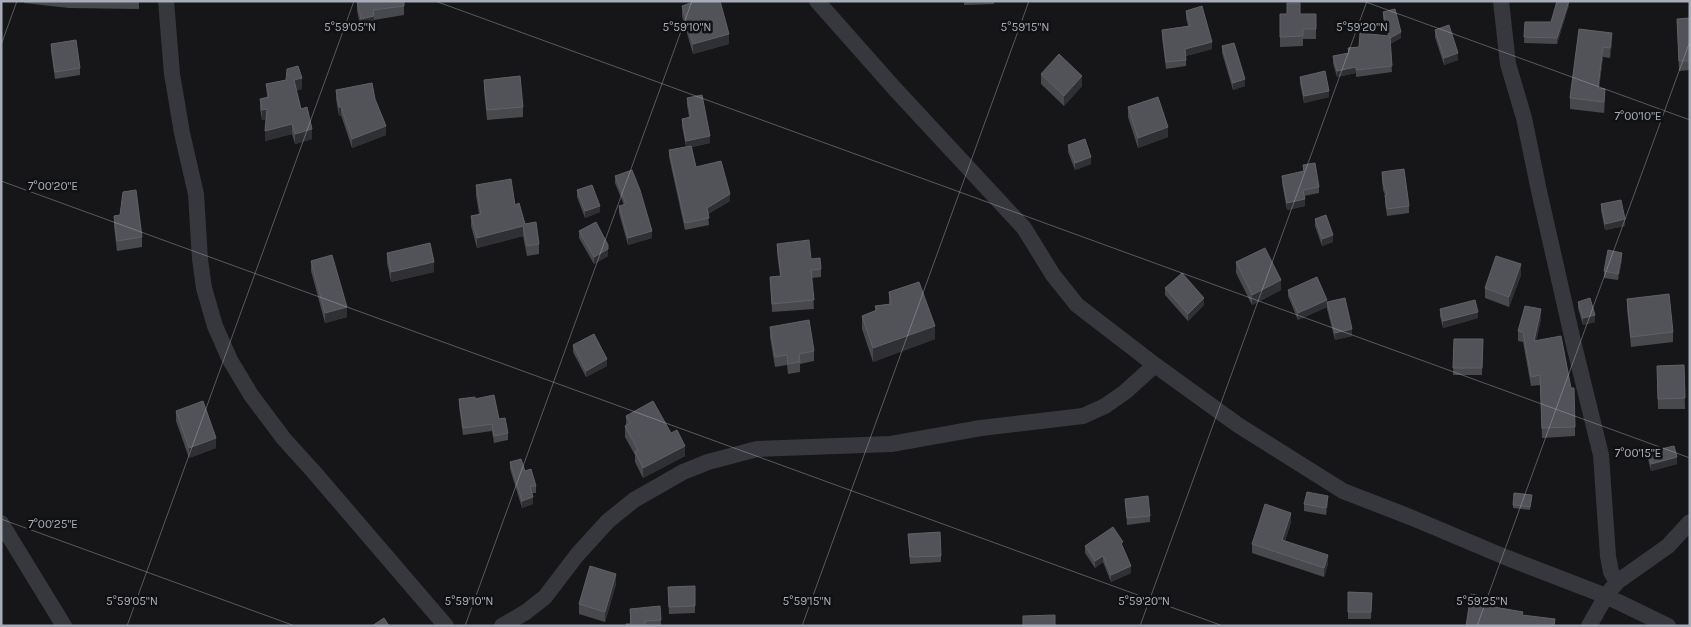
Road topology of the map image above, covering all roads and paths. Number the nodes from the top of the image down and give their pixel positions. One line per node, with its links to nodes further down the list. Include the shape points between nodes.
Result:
1 (166, 1): 10 (street, via 172,74 196,194 204,288 215,326 230,360 251,396 284,439)
2 (817, 1): 4 (street, via 1024,228 1053,275 1077,305)
3 (1501, 1): 7 (street, via 1508,64 1524,118 1538,191 1601,455 1608,556)
4 (1155, 365): 8 (street, via 1238,425 1343,491); 11 (street, via 1106,406 1082,416 891,444 757,449 708,462 657,485 608,521 577,555 546,597)
5 (1690, 522): 7 (street, via 1668,546)
6 (1, 523): 9 (street)
7 (1617, 582): 8 (street)
8 (1606, 596): 12 (street); 13 (street)
9 (64, 626)
10 (446, 626)
11 (502, 626)
12 (1589, 626)
13 (1668, 626)

